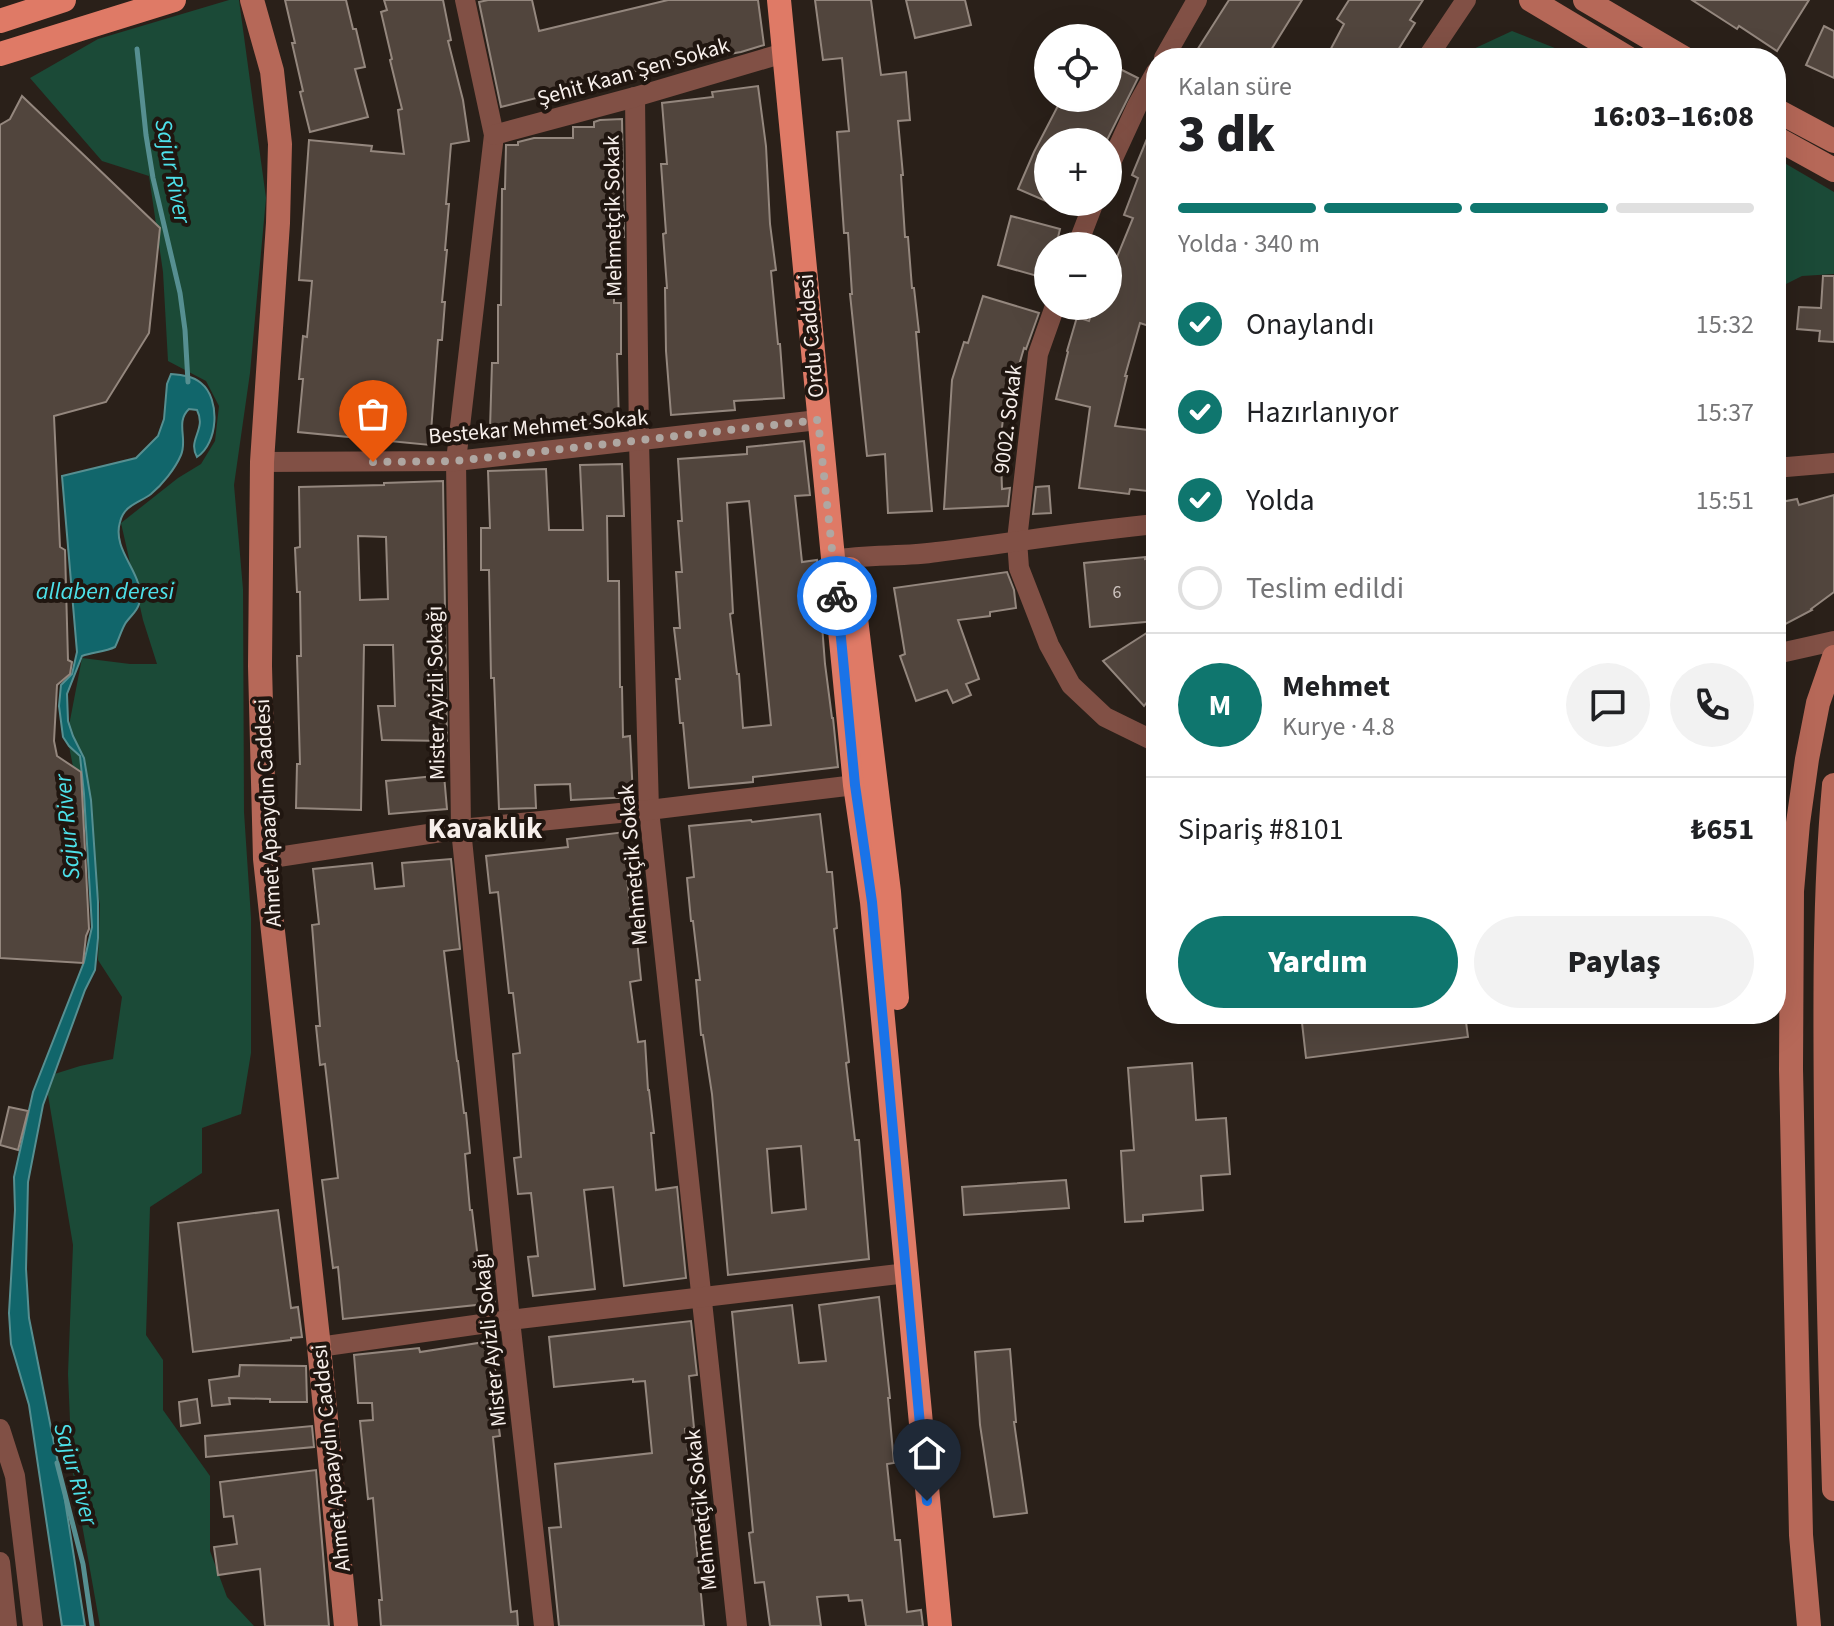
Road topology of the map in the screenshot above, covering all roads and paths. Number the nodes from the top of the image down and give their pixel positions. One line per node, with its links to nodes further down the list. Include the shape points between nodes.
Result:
1 (64, 0): 11 (main road)
2 (174, 0): 17 (main road)
3 (252, 0): 30 (street, Ahmet Apaaydın Caddesi, via 272,71 280,144)
4 (465, 0): 21 (street, Mister Ayizli Sokağı)
5 (779, 0): 16 (main road, Ordu Caddesi)
6 (793, 0): 35 (main road, Ordu Caddesi)
7 (1197, 0): 12 (street)
8 (1466, 0): 13 (street)
9 (1531, 0): 14 (street)
10 (1585, 0): 15 (street)
11 (0, 21)
12 (1170, 48)
13 (1434, 48)
14 (1611, 48)
15 (1667, 48)
16 (784, 53): 19 (street, Şehit Kaan Şen Sokak); 27 (main road, Ordu Caddesi)
17 (0, 54)
18 (1146, 90): 22 (street)
19 (635, 97): 21 (street, Şehit Kaan Şen Sokak); 28 (street, Mehmetçik Sokak)
20 (1786, 115): 23 (street)
21 (494, 135): 29 (street, Mister Ayizli Sokağı)
22 (1122, 139)
23 (1834, 141)
24 (1786, 144): 25 (street)
25 (1834, 170)
26 (1050, 320): 34 (street, 9002. Sokak, via 1038,354)
27 (818, 420): 28 (street, Bestekar Mehmet Sokak); 35 (main road, Ordu Caddesi)
28 (639, 442): 29 (street, Bestekar Mehmet Sokak); 42 (street, Mehmetçik Sokak)
29 (456, 461): 30 (street, Bestekar Mehmet Sokak); 43 (street, Mister Ayizli Sokağı)
30 (262, 462): 44 (street, Ahmet Apaaydın Caddesi)
31 (1834, 463): 32 (street)
32 (1786, 467)
33 (1146, 525): 34 (street)
34 (1017, 540): 35 (street, via 934,553); 39 (street, 9002. Sokak, via 1019,568 1071,685 1105,717)
35 (841, 558): 40 (main road, Ordu Caddesi); 61 (main road, Ordu Caddesi, via 889,892)
36 (1834, 641): 37 (street)
37 (1786, 652)
38 (1834, 657): 62 (street, via 1807,759 1792,891 1801,1535)
39 (1146, 737)
40 (855, 785): 42 (street); 47 (main road, Ordu Caddesi, via 872,902)
41 (1834, 785): 45 (street)
42 (649, 810): 43 (street); 48 (street, Mehmetçik Sokak)
43 (461, 829): 44 (street); 49 (street, Mister Ayizli Sokağı)
44 (265, 859): 51 (street, Ahmet Apaaydın Caddesi)
45 (1832, 863): 46 (street)
46 (1829, 972): 50 (street)
47 (907, 1273): 48 (street); 60 (main road, Ordu Caddesi)
48 (702, 1298): 49 (street); 59 (street, Mehmetçik Sokak)
49 (510, 1320): 51 (street); 58 (street, Mister Ayizli Sokağı)
50 (1832, 1344): 53 (street)
51 (319, 1347): 57 (street, Ahmet Apaaydın Caddesi)
52 (0, 1429): 56 (street, via 15,1476)
53 (1834, 1489)
54 (0, 1562): 55 (street)
55 (7, 1626)
56 (33, 1626)
57 (346, 1626)
58 (544, 1626)
59 (737, 1626)
60 (940, 1626)
61 (952, 1626)
62 (1809, 1626)

